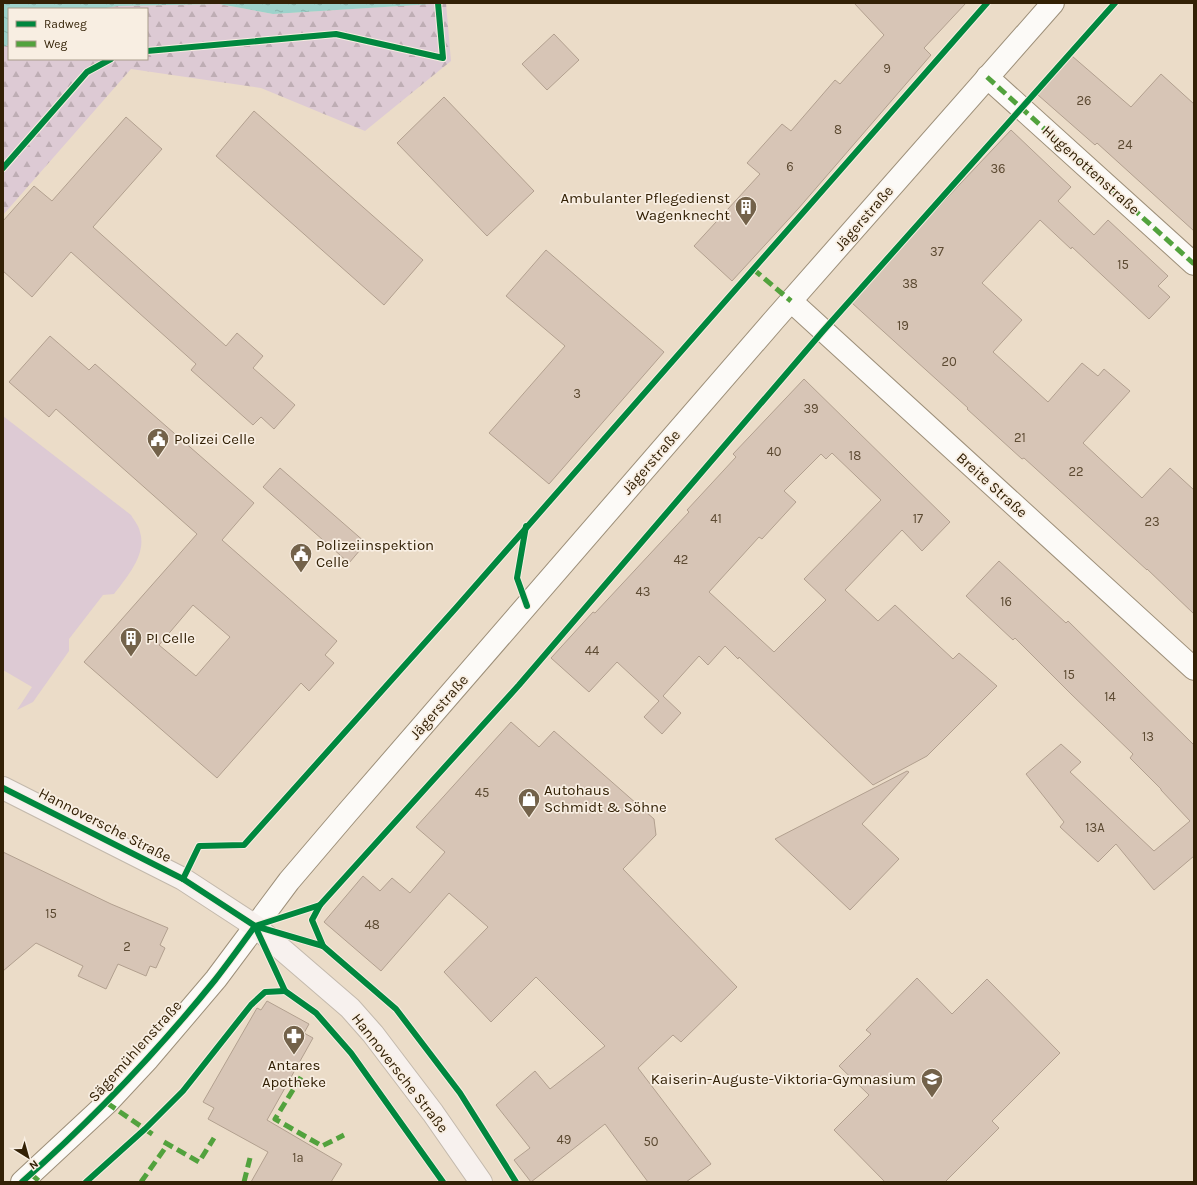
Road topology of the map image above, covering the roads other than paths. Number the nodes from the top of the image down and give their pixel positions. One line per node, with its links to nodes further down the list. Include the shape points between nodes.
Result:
1 (1053, 3): 2 (street, Jägerstraße)
2 (987, 77): 3 (street, Hugenottenstraße); 4 (street, Jägerstraße)
3 (1194, 264)
4 (791, 301): 5 (street, Breite Straße); 7 (street, Jägerstraße, via 347,813 289,881)
5 (1194, 670)
6 (3, 788): 7 (main road, Hannoversche Straße, via 183,879)
7 (255, 926): 8 (street, Sägemühlenstraße, via 216,979 148,1059 107,1102); 9 (main road, Hannoversche Straße, via 350,1008 432,1113)
8 (22, 1182)
9 (481, 1182)

